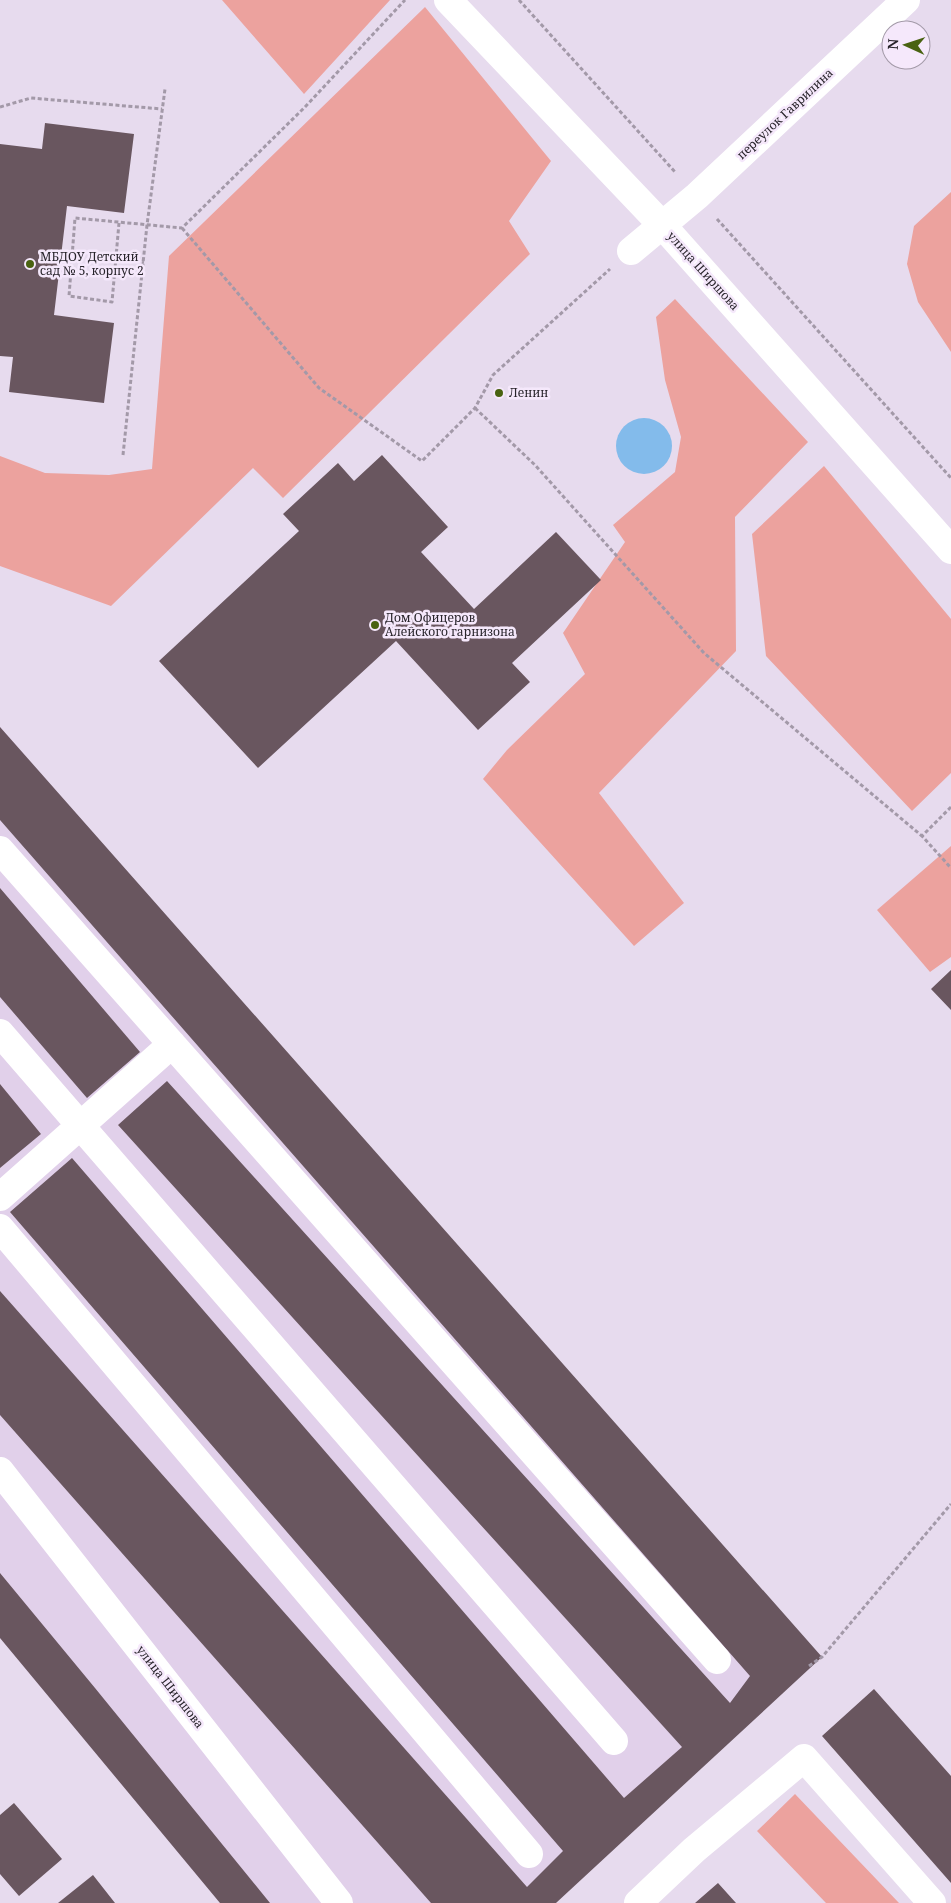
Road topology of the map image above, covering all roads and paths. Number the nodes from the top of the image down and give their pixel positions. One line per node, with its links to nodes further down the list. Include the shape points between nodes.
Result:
1 (405, 0): 12 (path, via 305,107)
2 (448, 0): 11 (street, улица Ширшова)
3 (519, 0): 8 (path)
4 (906, 0): 8 (street, переулок Гаврилина)
5 (165, 89): 7 (path)
6 (0, 107): 7 (path, via 31,98)
7 (162, 109): 10 (path)
8 (697, 196): 11 (street, переулок Гаврилина); 18 (path)
9 (119, 222): 10 (path); 14 (path); 14 (path, via 74,218 69,296 112,302)
10 (147, 225): 12 (path); 15 (path)
11 (662, 226): 13 (street, переулок Гаврилина); 19 (street, улица Ширшова)
12 (182, 228): 16 (path, via 319,388 422,461)
13 (631, 251): 16 (path, via 493,375)
14 (116, 259): 15 (path)
15 (144, 262): 17 (path)
16 (475, 408): 21 (path, via 534,465 704,653)
17 (123, 455)
18 (951, 478)
19 (951, 550)
20 (951, 807): 21 (path)
21 (922, 836): 23 (path)
22 (0, 850): 25 (street)
23 (951, 868)
24 (0, 1033): 26 (street)
25 (172, 1044): 26 (street); 31 (street)
26 (80, 1126): 27 (street); 33 (street)
27 (0, 1197)
28 (0, 1228): 34 (street)
29 (0, 1471): 35 (street, улица Ширшова)
30 (951, 1504): 32 (path, via 822,1656)
31 (717, 1660)
32 (809, 1666)
33 (614, 1741)
34 (528, 1854)
35 (339, 1903)
36 (638, 1903): 37 (street, via 694,1850 804,1758)
37 (932, 1903)

